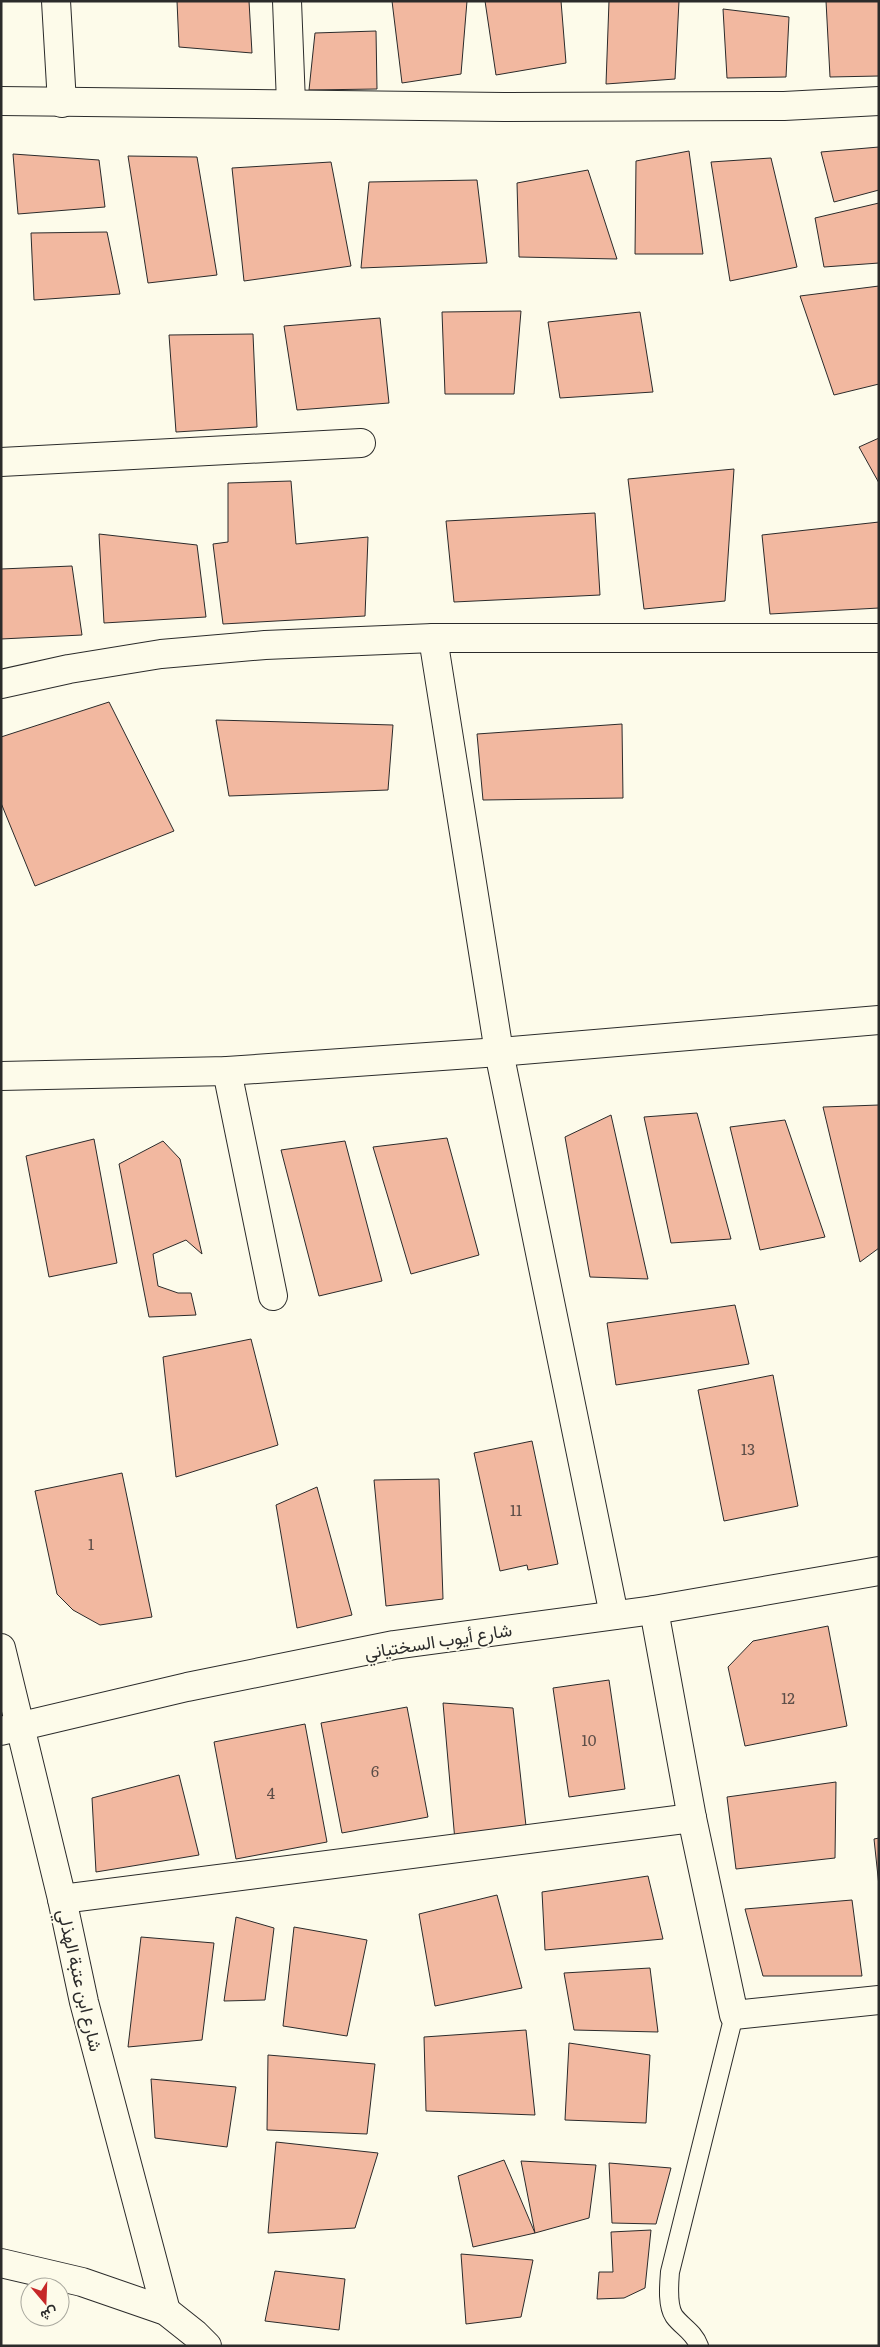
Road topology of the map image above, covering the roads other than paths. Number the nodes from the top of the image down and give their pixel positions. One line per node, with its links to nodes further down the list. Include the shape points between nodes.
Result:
1 (56, 1): 5 (street)
2 (287, 1): 6 (street)
3 (1, 101): 5 (street)
4 (879, 101): 6 (street, via 784,106 504,107)
5 (62, 103): 6 (street)
6 (291, 103)
7 (361, 443): 8 (street)
8 (1, 462)
9 (434, 638): 10 (street); 11 (street, via 265,645 161,654); 13 (street)
10 (879, 638)
11 (1, 684)
12 (879, 1020): 13 (street)
13 (499, 1052): 14 (street); 19 (street)
14 (227, 1071): 15 (street); 16 (street)
15 (1, 1076)
16 (273, 1296)
17 (879, 1571): 18 (street, شارع أيوب السختياني)
18 (654, 1610): 19 (street, شارع أيوب السختياني); 22 (street)
19 (614, 1615): 21 (street, شارع أيوب السختياني, via 394,1645 187,1686)
20 (1, 1648): 21 (street, شارع ابن عتبة الهذلي)
21 (11, 1729): 23 (street, شارع ابن عتبة الهذلي)
22 (692, 1818): 23 (street); 25 (street)
23 (62, 1899): 27 (street, شارع ابن عتبة الهذلي, via 84,2002)
24 (879, 2000): 25 (street)
25 (734, 2015): 29 (lane, via 670,2272 671,2309 697,2339)
26 (1, 2263): 27 (street, via 82,2282)
27 (166, 2311): 28 (street)
28 (197, 2342)
29 (699, 2346)

